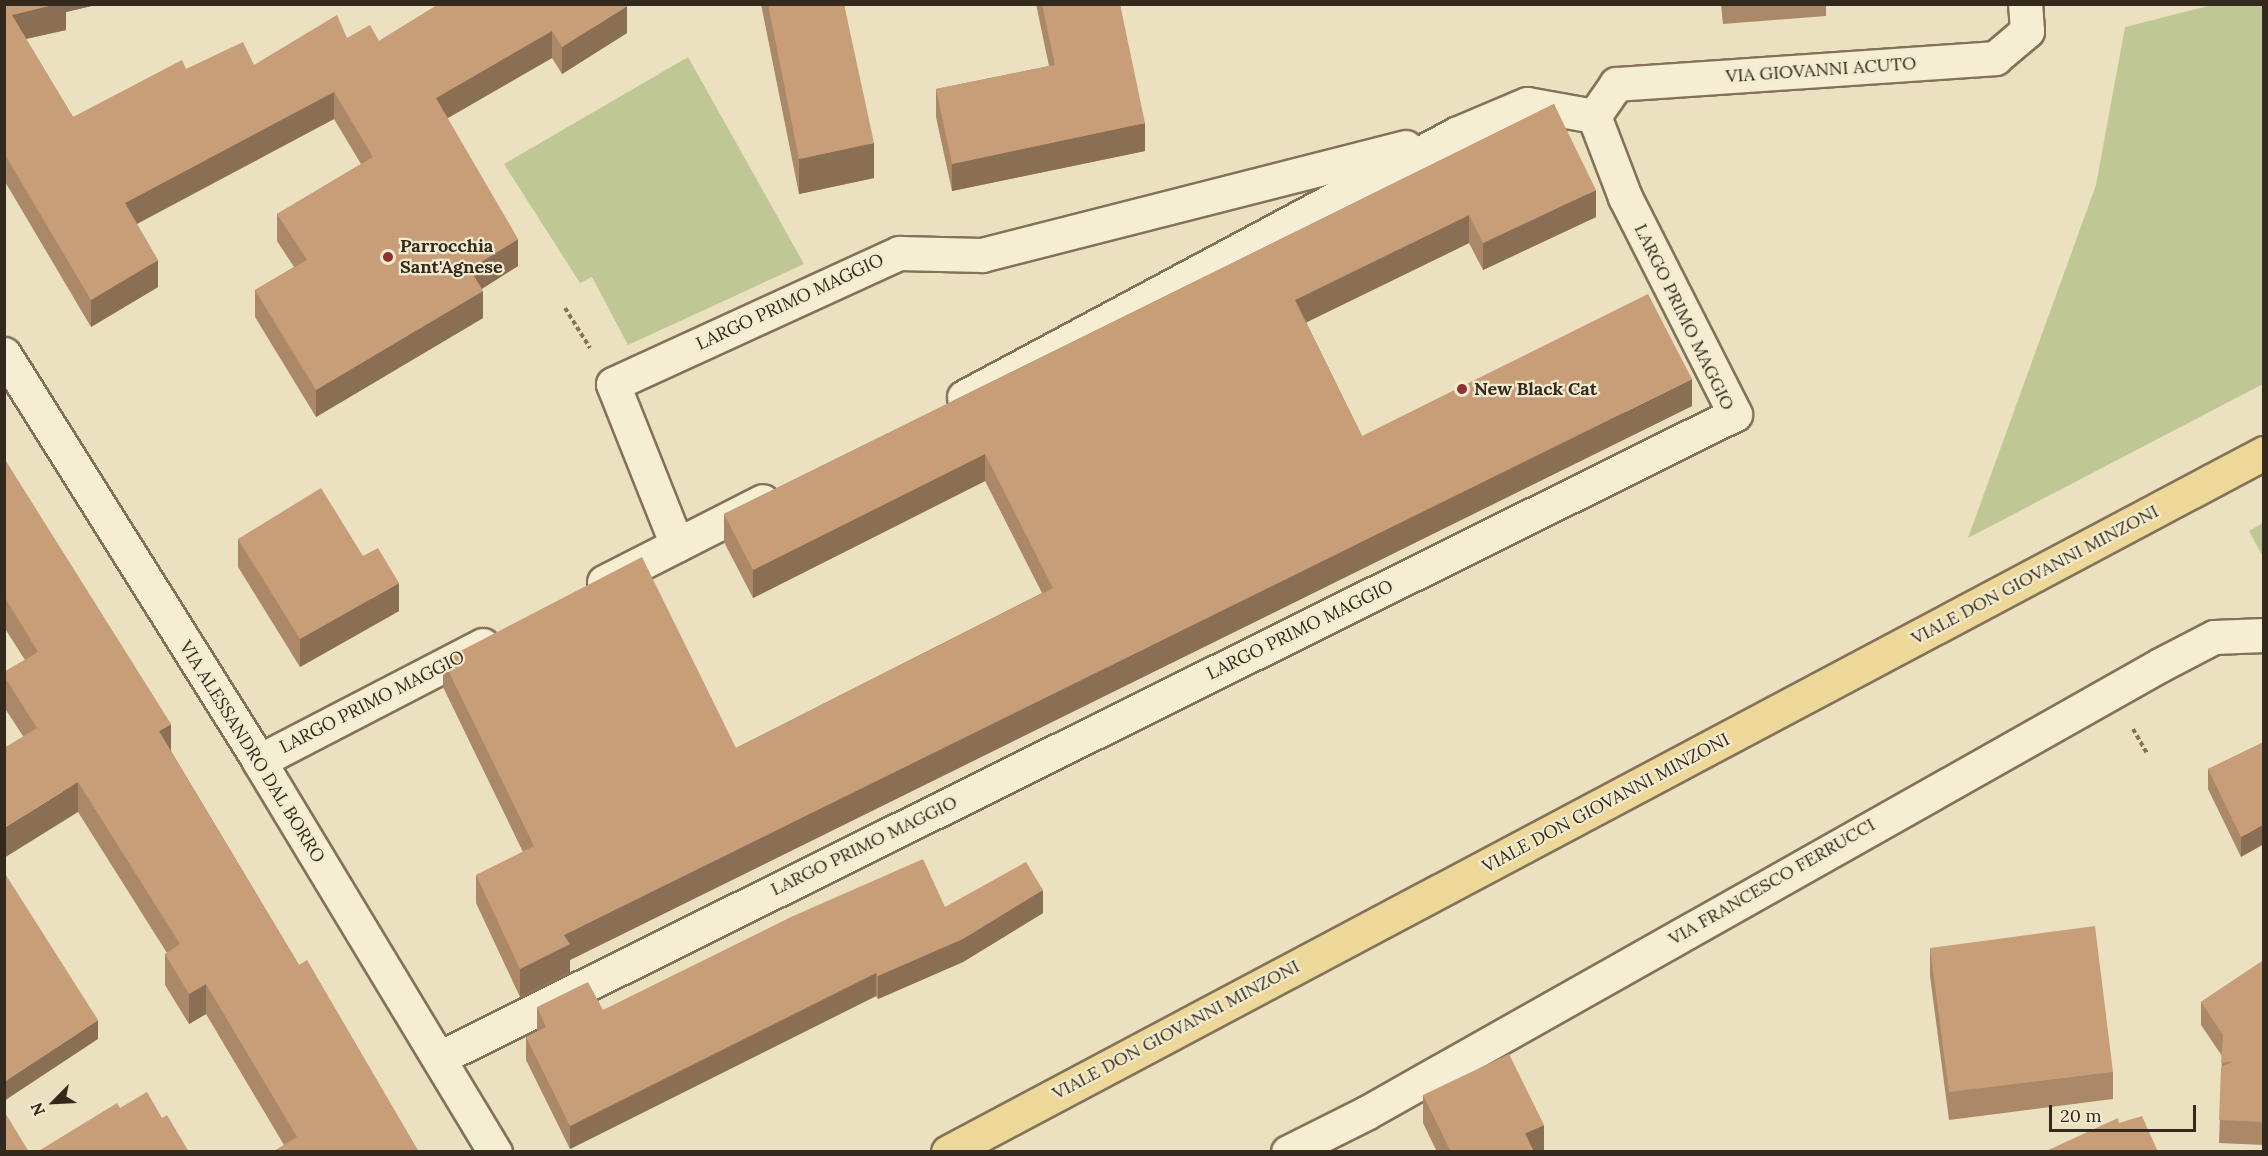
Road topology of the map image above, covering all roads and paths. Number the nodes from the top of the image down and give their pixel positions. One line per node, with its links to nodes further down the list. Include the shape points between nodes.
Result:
1 (2025, 4): 2 (street, VIA GIOVANNI ACUTO, via 2028,31 1995,58 1616,84)
2 (1594, 116): 3 (street, LARGO PRIMO MAGGIO, via 1527,104); 13 (street, LARGO PRIMO MAGGIO, via 1625,197 1736,414)
3 (1456, 134): 5 (street, LARGO PRIMO MAGGIO); 8 (street, LARGO PRIMO MAGGIO, via 982,255 899,253 613,384)
4 (4, 354): 12 (street, VIA ALESSANDRO DAL BORRO)
5 (942, 409)
6 (2264, 453): 15 (main road, VIALE DON GIOVANNI MINZONI)
7 (794, 485): 8 (street)
8 (677, 545): 9 (street)
9 (573, 598)
10 (510, 631): 12 (street, LARGO PRIMO MAGGIO)
11 (2264, 634): 16 (street, VIA FRANCESCO FERRUCCI, via 2214,638 2160,665 1366,1113)
12 (259, 760): 13 (street, VIA ALESSANDRO DAL BORRO)
13 (439, 1058): 14 (street, VIA ALESSANDRO DAL BORRO)
14 (495, 1152)
15 (948, 1152)
16 (1288, 1152)

